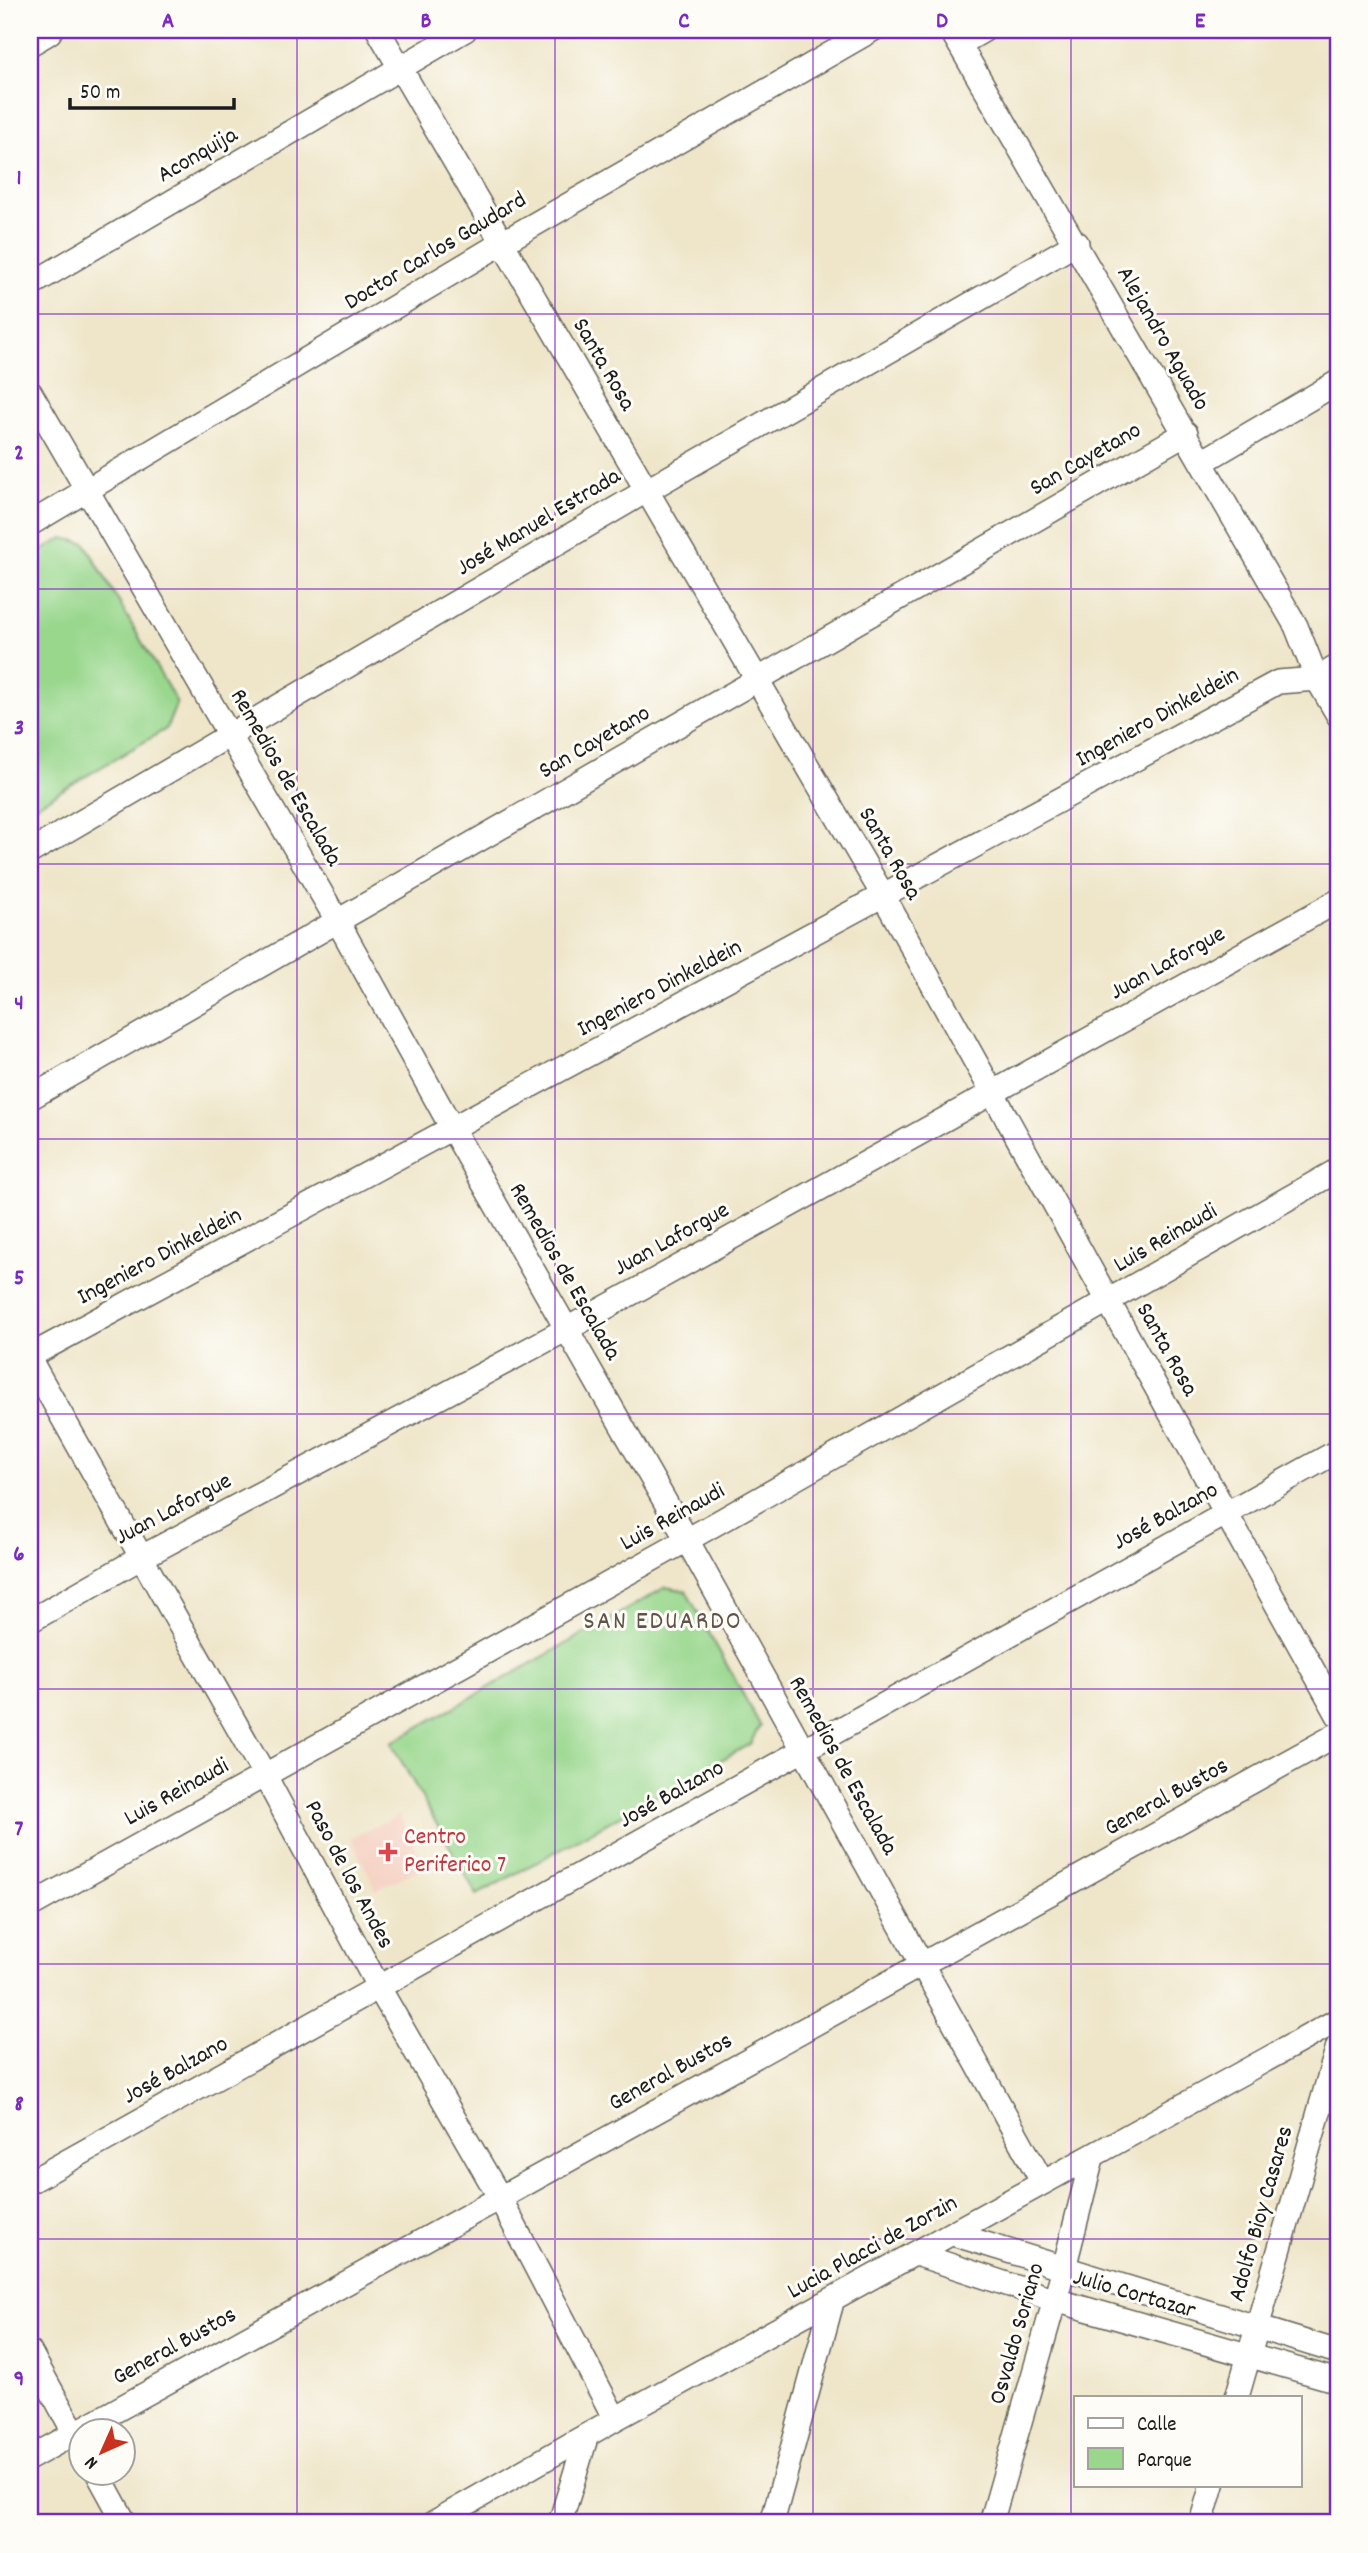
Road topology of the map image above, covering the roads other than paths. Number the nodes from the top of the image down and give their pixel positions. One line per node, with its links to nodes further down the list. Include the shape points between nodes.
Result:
1 (47, 30): 7 (main road)
2 (378, 30): 8 (street, Santa Rosa)
3 (465, 30): 8 (street, Aconquija)
4 (872, 30): 9 (street, Doctor Carlos Gaudard)
5 (984, 30): 6 (street)
6 (956, 37): 10 (street, Alejandro Aguado)
7 (30, 40)
8 (400, 68): 9 (street, Santa Rosa); 11 (street, Aconquija)
9 (502, 243): 16 (street, Doctor Carlos Gaudard); 17 (street, Santa Rosa)
10 (1077, 243): 14 (street, Alejandro Aguado); 17 (street, José Manuel Estrada)
11 (30, 285)
12 (1338, 382): 15 (street)
13 (30, 392): 16 (street, Remedios de Escalada)
14 (1186, 433): 15 (street, Alejandro Aguado); 21 (street, San Cayetano)
15 (1202, 462): 20 (street, Alejandro Aguado, via 1296,626)
16 (88, 491): 18 (street, Doctor Carlos Gaudard); 24 (street, Remedios de Escalada)
17 (646, 491): 21 (street, Santa Rosa); 24 (street, José Manuel Estrada)
18 (30, 524)
19 (1338, 666): 20 (street)
20 (1317, 678): 22 (street); 23 (street, Alejandro Aguado); 26 (street, Ingeniero Dinkeldein, via 1278,682)
21 (758, 679): 26 (street, Santa Rosa); 28 (street, San Cayetano)
22 (1338, 691)
23 (1338, 715)
24 (230, 736): 25 (street, José Manuel Estrada); 28 (street, Remedios de Escalada)
25 (30, 852)
26 (884, 897): 29 (street, Santa Rosa); 31 (street, Ingeniero Dinkeldein)
27 (1338, 901): 29 (street, Juan Laforgue)
28 (338, 922): 30 (street, San Cayetano); 31 (street, Remedios de Escalada)
29 (992, 1090): 33 (street, Santa Rosa); 34 (street, Juan Laforgue)
30 (30, 1098)
31 (453, 1130): 34 (street, Remedios de Escalada); 35 (street, Ingeniero Dinkeldein)
32 (1338, 1170): 33 (street, Luis Reinaudi)
33 (1109, 1301): 37 (street, Santa Rosa); 38 (street, Luis Reinaudi)
34 (567, 1329): 38 (street, Remedios de Escalada); 39 (street, Juan Laforgue)
35 (30, 1358): 39 (street, Paso de los Andes)
36 (1338, 1451): 37 (street, José Balzano)
37 (1226, 1513): 41 (street, Santa Rosa); 43 (street, José Balzano)
38 (687, 1540): 43 (street, Remedios de Escalada); 44 (street, Luis Reinaudi)
39 (142, 1557): 40 (street, Juan Laforgue); 44 (street, Paso de los Andes)
40 (30, 1621)
41 (1338, 1715)
42 (1338, 1734): 46 (street, General Bustos)
43 (803, 1751): 46 (street, Remedios de Escalada); 47 (street, José Balzano)
44 (264, 1774): 45 (street, Luis Reinaudi); 47 (street, Paso de los Andes)
45 (30, 1906)
46 (923, 1963): 52 (street, Remedios de Escalada); 53 (street, General Bustos)
47 (379, 1988): 51 (street, José Balzano); 53 (street, Paso de los Andes)
48 (1338, 2020): 50 (street, Lucia Placci de Zorzin)
49 (1338, 2046): 59 (street, Adolfo Bioy Casares)
50 (1091, 2158): 52 (street, Lucia Placci de Zorzin); 56 (street, Osvaldo Soriano)
51 (30, 2182)
52 (1043, 2183): 54 (street, Lucia Placci de Zorzin)
53 (500, 2198): 66 (street, General Bustos); 67 (street, Paso de los Andes)
54 (953, 2234): 55 (street, Lucia Placci de Zorzin); 56 (street, Julio Cortazar)
55 (916, 2254): 57 (street, Julio Cortazar); 58 (street, Lucia Placci de Zorzin)
56 (1064, 2268): 57 (street, Osvaldo Soriano); 59 (street, Julio Cortazar)
57 (1055, 2300): 62 (street, Julio Cortazar); 77 (street, Osvaldo Soriano)
58 (832, 2302): 67 (street, Lucia Placci de Zorzin); 76 (street)
59 (1257, 2329): 60 (street, Julio Cortazar); 62 (street, Adolfo Bioy Casares)
60 (1338, 2351)
61 (30, 2352): 65 (street)
62 (1249, 2356): 63 (street, Julio Cortazar); 64 (street, Adolfo Bioy Casares)
63 (1338, 2381)
64 (1237, 2396)
65 (66, 2416)
66 (115, 2416)
67 (615, 2419): 68 (street, Lucia Placci de Zorzin)
68 (586, 2438): 74 (street, Lucia Placci de Zorzin); 75 (street)
69 (66, 2442): 70 (street, General Bustos)
70 (30, 2458)
71 (104, 2486): 73 (street)
72 (1212, 2486): 78 (street)
73 (125, 2523)
74 (433, 2523)
75 (560, 2523)
76 (772, 2523)
77 (991, 2523)
78 (1201, 2523)

